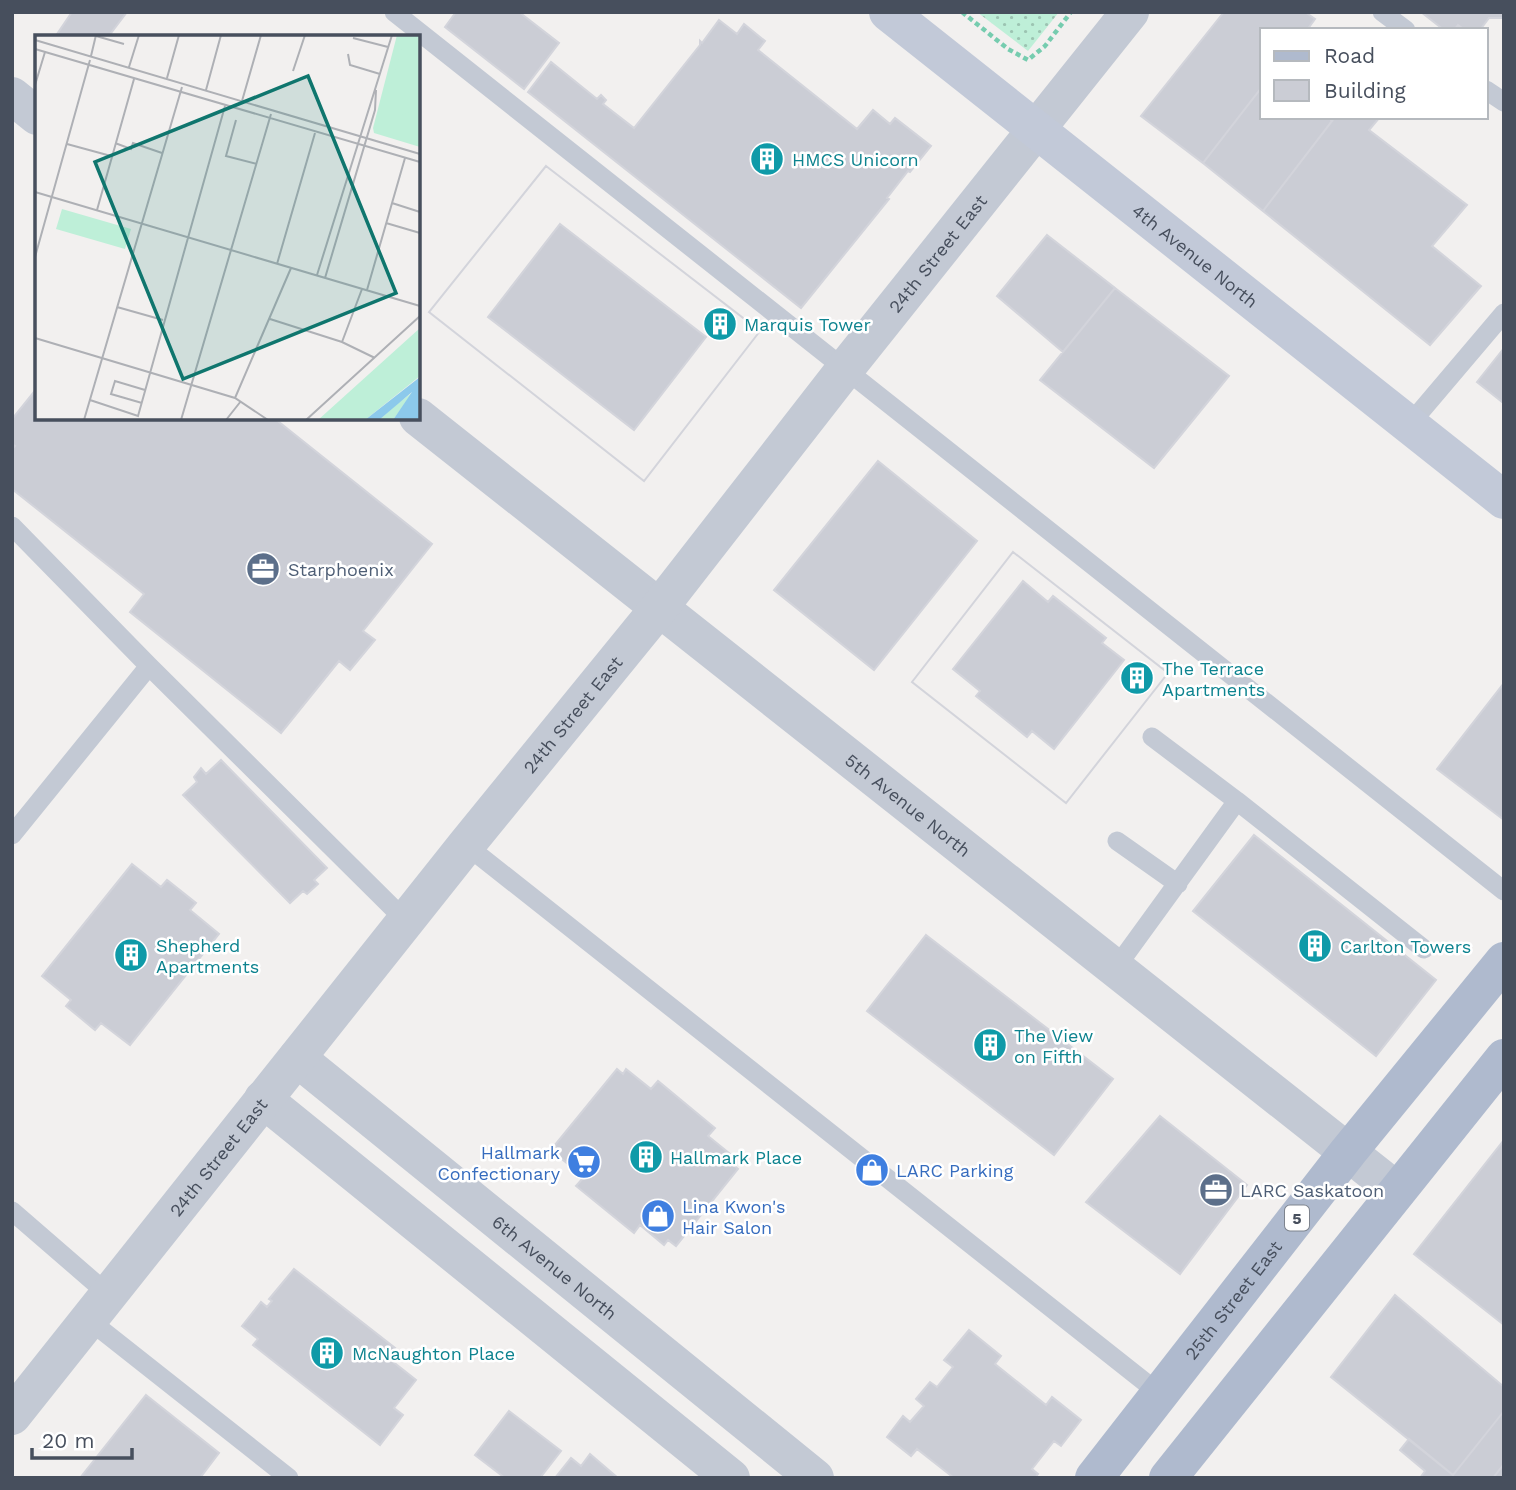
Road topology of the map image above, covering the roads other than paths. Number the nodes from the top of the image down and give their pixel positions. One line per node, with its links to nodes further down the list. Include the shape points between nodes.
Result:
1 (888, 12): 10 (main road, 4th Avenue North)
2 (1130, 12): 10 (street, 24th Street East)
3 (1382, 12): 5 (lane)
4 (405, 16): 12 (lane)
5 (1403, 28)
6 (1488, 91): 8 (lane)
7 (12, 96): 9 (street)
8 (1504, 102)
9 (35, 114)
10 (1037, 131): 12 (street, 24th Street East); 14 (main road, 4th Avenue North)
11 (1504, 313): 14 (lane)
12 (845, 369): 17 (street, 24th Street East); 25 (lane)
13 (420, 419): 17 (street, 5th Avenue North)
14 (1409, 425): 15 (main road, 4th Avenue North)
15 (1504, 500)
16 (12, 526): 18 (lane)
17 (659, 608): 23 (street, 24th Street East); 29 (street, 5th Avenue North)
18 (149, 666): 21 (lane); 26 (lane)
19 (1152, 737): 20 (lane)
20 (1237, 802): 24 (lane); 27 (lane)
21 (12, 835)
22 (1117, 841): 24 (lane)
23 (466, 845): 26 (street, 24th Street East); 37 (lane)
24 (1178, 884): 29 (lane)
25 (1504, 891)
26 (406, 921): 30 (street, 24th Street East)
27 (1424, 949)
28 (1504, 961): 33 (main road, 25th Street East / 5)
29 (1115, 969): 33 (street, 5th Avenue North)
30 (297, 1058): 32 (street, 24th Street East); 41 (street, 6th Avenue North)
31 (1504, 1058): 34 (main road)
32 (263, 1099): 36 (street, 24th Street East); 40 (street)
33 (1348, 1152): 34 (street, 5th Avenue North); 37 (main road, 25th Street East / 5)
34 (1397, 1191): 43 (main road)
35 (12, 1211): 36 (lane)
36 (99, 1308): 38 (street, 24th Street East); 39 (lane)
37 (1160, 1395): 42 (main road, 25th Street East / 5)
38 (12, 1416)
39 (289, 1478)
40 (731, 1478)
41 (815, 1478)
42 (1094, 1478)
43 (1168, 1478)

